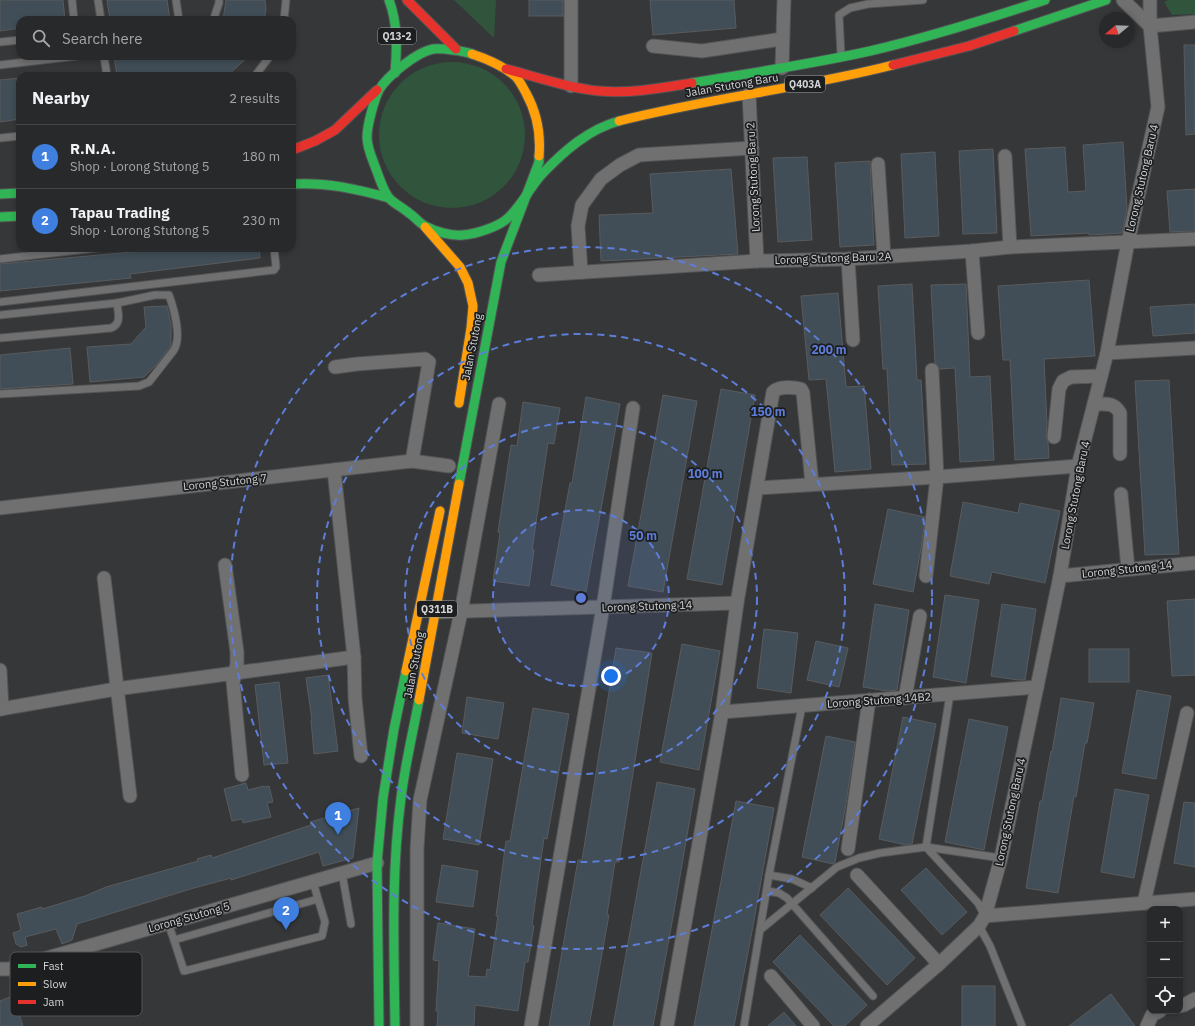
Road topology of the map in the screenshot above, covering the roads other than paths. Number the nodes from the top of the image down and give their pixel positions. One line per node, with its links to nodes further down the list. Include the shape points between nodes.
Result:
1 (72, 0): 15 (lane)
2 (98, 0): 16 (lane)
3 (176, 0): 17 (lane)
4 (219, 0): 18 (lane)
5 (286, 0): 19 (lane)
6 (389, 0): 36 (main road, Q13-2, via 397,32)
7 (407, 0): 26 (main road, Q13-2)
8 (571, 0): 38 (street)
9 (784, 0): 22 (street)
10 (923, 0): 27 (lane, via 868,4 850,8 839,15)
11 (1045, 0): 27 (main road, Jalan Stutong Baru, via 963,27)
12 (1106, 0): 39 (main road, Jalan Stutong Baru / Q403A, via 969,46 858,74)
13 (1123, 0): 21 (street)
14 (1150, 0): 21 (street, Lorong Stutong Baru 4)
15 (74, 16)
16 (100, 16)
17 (178, 16)
18 (214, 16)
19 (284, 16)
20 (1195, 22): 21 (street)
21 (1150, 26): 55 (street, Lorong Stutong Baru 4, via 1158,107)
22 (782, 39): 25 (street, via 702,51); 33 (street)
23 (16, 40): 24 (lane)
24 (0, 42)
25 (653, 46)
26 (456, 49): 32 (main road, via 465,50); 36 (main road, via 434,49 406,63)
27 (841, 57): 33 (main road, Jalan Stutong Baru)
28 (43, 60): 31 (lane)
29 (105, 60): 34 (lane)
30 (267, 60): 35 (lane)
31 (0, 65)
32 (504, 68): 38 (main road, Jalan Stutong Baru); 50 (main road, via 517,78 533,107 538,123 539,162)
33 (782, 68): 38 (main road, Jalan Stutong Baru, via 645,91 600,91)
34 (106, 72)
35 (258, 72)
36 (395, 73): 37 (main road)
37 (385, 82): 42 (main road, via 335,130); 49 (main road, via 373,105 368,136 374,164)
38 (571, 86)
39 (748, 94): 43 (street, Lorong Stutong Baru 2); 50 (main road, Jalan Stutong Baru / Q403A, via 662,110 612,123 577,141 542,174)
40 (16, 136): 41 (lane)
41 (0, 138)
42 (296, 148)
43 (752, 148): 63 (street, Lorong Stutong Baru 2); 64 (street, via 639,155 620,165 601,179 582,205 578,226)
44 (1005, 156): 56 (street)
45 (878, 164): 60 (street)
46 (296, 183): 49 (main road, via 337,185)
47 (16, 193): 48 (main road)
48 (0, 194)
49 (389, 198): 53 (main road)
50 (525, 198): 53 (main road, via 507,219 485,230 463,235 446,234); 102 (main road, Jalan Stutong / Q311B, via 501,262)
51 (16, 216): 52 (main road)
52 (0, 217)
53 (424, 226): 81 (main road, Jalan Stutong, via 460,267 468,283 473,306)
54 (1195, 239): 55 (street, Lorong Stutong Baru 2A)
55 (1128, 242): 56 (street, Lorong Stutong Baru 2A); 73 (street, Lorong Stutong Baru 4)
56 (1010, 247): 57 (street, Lorong Stutong Baru 2A)
57 (972, 251): 60 (street, Lorong Stutong Baru 2A); 69 (street)
58 (61, 252): 61 (lane)
59 (275, 252): 66 (lane, via 274,270)
60 (884, 256): 62 (street, Lorong Stutong Baru 2A)
61 (0, 259)
62 (848, 259): 63 (street, Lorong Stutong Baru 2A); 71 (street)
63 (757, 260): 64 (street, Lorong Stutong Baru 2A)
64 (581, 272): 65 (street, Lorong Stutong Baru 2A)
65 (539, 275)
66 (0, 302)
67 (117, 303): 68 (lane); 70 (lane, via 118,322 111,328); 77 (lane, via 155,295 169,295 174,306 178,339 150,382 139,386)
68 (0, 315)
69 (978, 333)
70 (0, 338)
71 (853, 340)
72 (1195, 348): 73 (street)
73 (1107, 353): 76 (street, Lorong Stutong Baru 4)
74 (335, 367): 84 (street, via 395,360 425,359 429,362)
75 (932, 370): 88 (street)
76 (1101, 376): 79 (street, Lorong Stutong Baru 4); 82 (street, via 1071,377 1064,381 1059,389)
77 (0, 394)
78 (499, 404): 103 (street)
79 (1095, 404): 83 (street, via 1117,407 1120,413); 86 (street, Lorong Stutong Baru 4)
80 (634, 408): 101 (street)
81 (458, 413)
82 (1054, 437)
83 (1120, 454)
84 (412, 461): 85 (street, Lorong Stutong 7); 87 (street, Lorong Stutong 7)
85 (449, 466)
86 (1078, 466): 88 (street); 98 (street, Lorong Stutong Baru 4)
87 (334, 470): 93 (street, Lorong Stutong 7); 105 (street)
88 (937, 477): 89 (street); 97 (street)
89 (812, 484): 90 (street); 90 (street, via 804,393 801,389 779,388 773,392)
90 (758, 488): 100 (street)
91 (1121, 494): 96 (street)
92 (442, 504): 123 (main road, Jalan Stutong, via 394,729 383,798)
93 (0, 508)
94 (1195, 562): 96 (street, Lorong Stutong 14)
95 (225, 565): 107 (street, via 237,652)
96 (1128, 569): 98 (street, Lorong Stutong 14)
97 (926, 576)
98 (1060, 576): 108 (street, Lorong Stutong Baru 4)
99 (104, 578): 109 (street)
100 (737, 603): 101 (street, Lorong Stutong 14); 115 (street)
101 (603, 607): 103 (street, Lorong Stutong 14); 149 (street)
102 (436, 612): 103 (street, Lorong Stutong 14); 147 (main road, Jalan Stutong / Q311B, via 401,798 396,858)
103 (461, 612): 148 (street, via 420,800 417,849)
104 (920, 616): 111 (street)
105 (354, 657): 107 (street); 117 (street)
106 (0, 670): 114 (street)
107 (235, 673): 109 (street); 118 (street, via 233,682)
108 (1037, 687): 110 (street, Lorong Stutong 14B2); 122 (street, Lorong Stutong Baru 4)
109 (116, 689): 114 (street); 119 (street)
110 (950, 694): 111 (street, Lorong Stutong 14B2); 120 (lane)
111 (904, 698): 112 (street, Lorong Stutong 14B2)
112 (869, 700): 113 (street, Lorong Stutong 14B2); 121 (street)
113 (802, 706): 115 (street, Lorong Stutong 14B2); 125 (lane)
114 (1, 709)
115 (722, 712): 150 (street)
116 (1187, 713): 132 (street)
117 (361, 756)
118 (242, 775)
119 (130, 796)
120 (926, 847): 122 (lane); 128 (lane, via 859,858 837,867); 134 (lane, via 978,903)
121 (848, 849)
122 (1001, 858): 134 (street, Lorong Stutong Baru 4)
123 (377, 863): 124 (street, Lorong Stutong 5); 146 (main road, Jalan Stutong)
124 (342, 873): 127 (street, Lorong Stutong 5); 136 (lane)
125 (769, 875): 128 (lane, via 792,879); 129 (lane)
126 (857, 875): 140 (street)
127 (313, 882): 130 (lane); 135 (street, Lorong Stutong 5)
128 (812, 888): 133 (lane)
129 (767, 891): 133 (lane, via 779,893); 137 (lane)
130 (318, 898): 138 (lane); 138 (lane, via 325,922 322,936 184,971)
131 (1195, 899): 132 (street)
132 (1144, 903): 134 (street)
133 (792, 905): 137 (lane); 144 (lane)
134 (982, 921): 140 (street); 154 (lane)
135 (168, 923): 138 (lane); 139 (street, Lorong Stutong 5)
136 (351, 924)
137 (760, 930): 151 (lane)
138 (174, 940)
139 (68, 952)
140 (939, 964): 153 (street)
141 (0, 969): 142 (street, Lorong Stutong 5)
142 (10, 969)
143 (771, 976): 152 (street)
144 (873, 996)
145 (1154, 1014): 155 (street)
146 (379, 1026)
147 (395, 1026)
148 (417, 1026)
149 (531, 1026)
150 (667, 1026)
151 (744, 1026)
152 (813, 1026)
153 (868, 1026)
154 (1022, 1026)
155 (1147, 1026)

